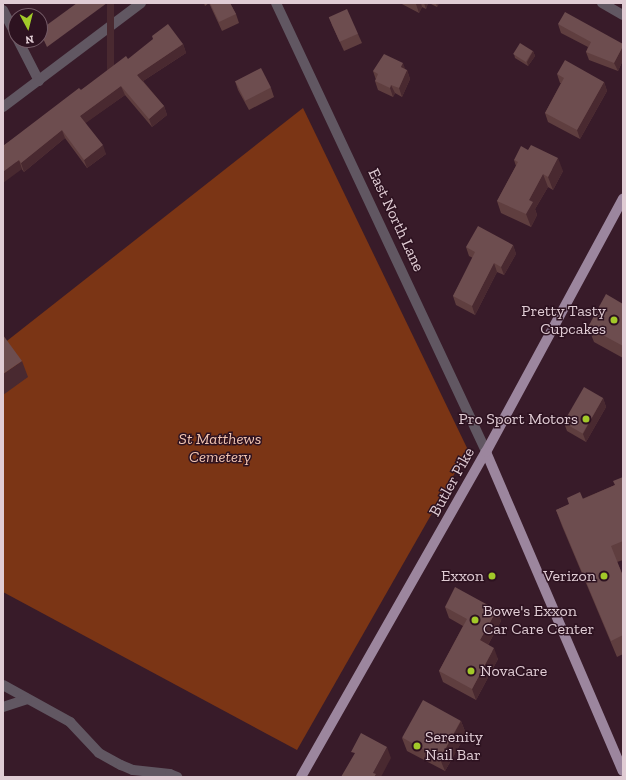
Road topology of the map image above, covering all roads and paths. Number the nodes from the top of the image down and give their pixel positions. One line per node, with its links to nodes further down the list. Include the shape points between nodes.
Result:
1 (141, 3): 8 (street)
2 (276, 3): 11 (street, East North Lane)
3 (602, 3): 5 (street)
4 (3, 10): 6 (street)
5 (623, 15)
6 (8, 20)
7 (22, 48): 8 (street)
8 (39, 81): 9 (street)
9 (3, 107)
10 (623, 199): 11 (main road, Butler Pike)
11 (486, 452): 15 (main road); 17 (main road, Butler Pike)
12 (3, 685): 13 (street)
13 (27, 699): 14 (street); 16 (street, via 70,722 99,753 121,765 133,770)
14 (3, 707)
15 (623, 772)
16 (177, 777)
17 (301, 777)

